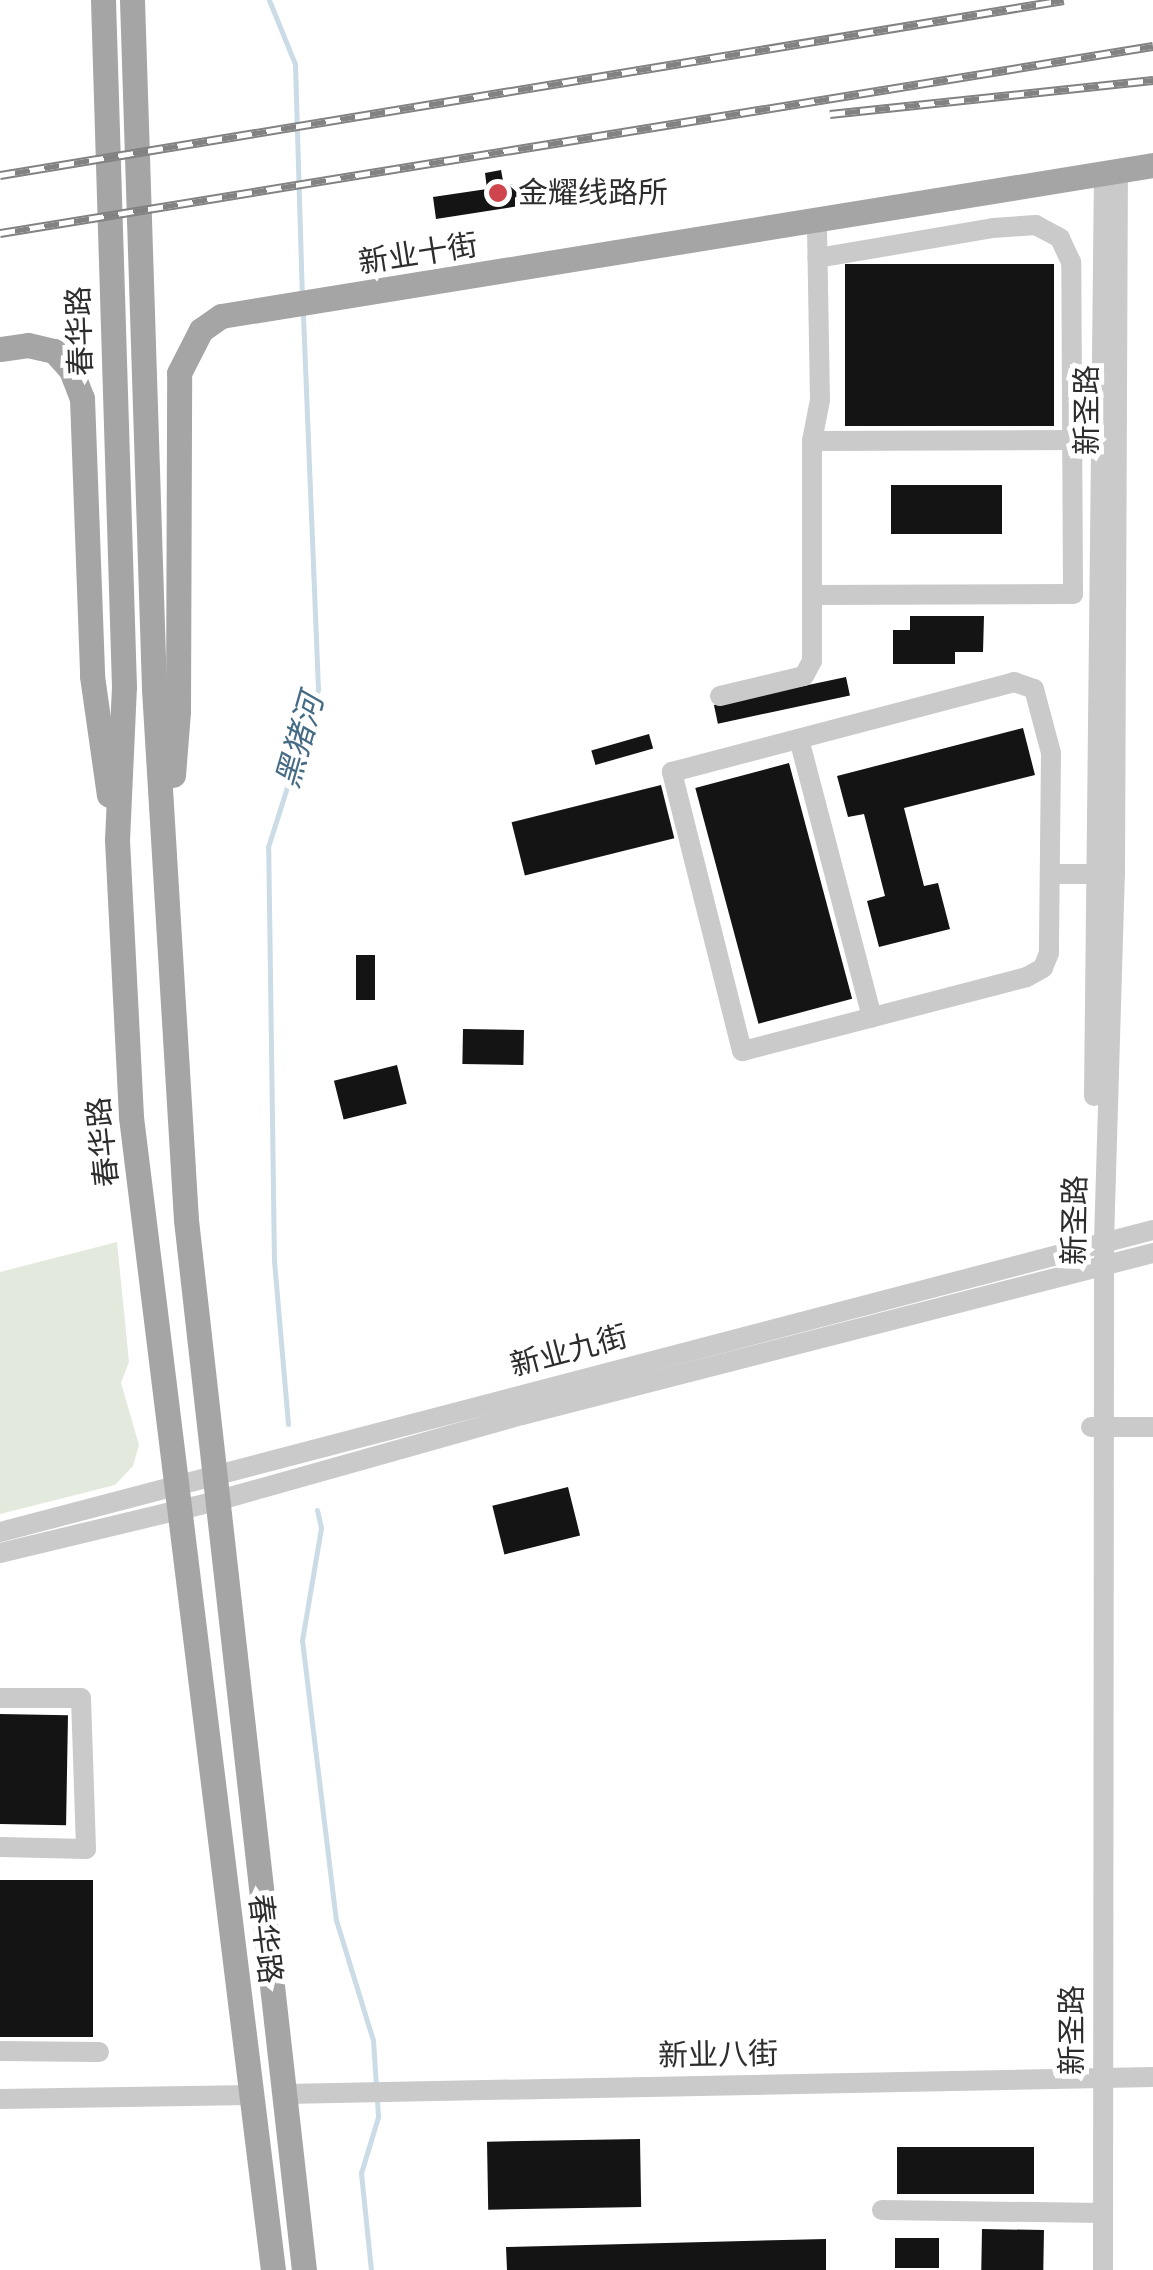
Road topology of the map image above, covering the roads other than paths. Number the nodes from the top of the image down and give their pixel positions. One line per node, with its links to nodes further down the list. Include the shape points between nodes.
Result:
1 (103, 0): 16 (main road, 春华路, via 123,668)
2 (132, 0): 15 (main road, 春华路, via 154,688)
3 (1153, 165): 4 (main road, 新业十街)
4 (1111, 172): 5 (main road, 新业十街); 11 (street, 新圣路)
5 (817, 220): 6 (street); 15 (main road, 新业十街, via 222,316 202,330 179,374 178,711)
6 (818, 258): 8 (street, via 993,228 1036,225 1060,238 1072,262); 9 (street, via 820,400)
7 (0, 349): 16 (main road, via 28,345 54,351 72,370 82,398 92,676)
8 (1072, 440): 9 (street); 10 (street)
9 (812, 441): 12 (street)
10 (1072, 594): 11 (street); 12 (street)
11 (1109, 595): 18 (street, 新圣路)
12 (812, 596): 13 (street, via 812,661 804,676)
13 (720, 696)
14 (799, 739): 17 (street, via 1014,682 1034,689 1050,753); 19 (street); 19 (street, via 672,772 742,1051)
15 (166, 835): 26 (main road, 春华路, via 186,1220)
16 (117, 840): 27 (main road, 春华路, via 131,1117)
17 (1050, 874): 18 (street); 19 (street, via 1043,968)
18 (1107, 874): 21 (street, 新圣路)
19 (872, 1018)
20 (1153, 1230): 21 (street, 新业九街)
21 (1097, 1242): 23 (street, 新圣路); 26 (street, 新业九街)
22 (1153, 1253): 23 (street, 新业九街)
23 (1097, 1267): 25 (street, 新圣路); 26 (street, 新业九街)
24 (1153, 1426): 25 (street)
25 (1098, 1427): 34 (street, 新圣路)
26 (214, 1490): 27 (street, 新业九街); 36 (main road, 春华路)
27 (178, 1498): 28 (street, 新业九街); 29 (street, 新业九街); 37 (main road, 春华路)
28 (0, 1532)
29 (0, 1553)
30 (0, 1698): 31 (street, via 81,1698 86,1849)
31 (0, 1848)
32 (0, 2051): 33 (street)
33 (100, 2052)
34 (1096, 2077): 35 (street, 新业八街); 36 (street, 新业八街); 40 (street, 新圣路)
35 (1153, 2077)
36 (285, 2094): 42 (main road, 春华路)
37 (251, 2095): 38 (street); 41 (main road, 春华路)
38 (0, 2099)
39 (882, 2210): 40 (street)
40 (1098, 2212): 43 (street, 新圣路); 44 (street, 新圣路)
41 (273, 2270)
42 (304, 2270)
43 (1092, 2270)
44 (1104, 2270)

